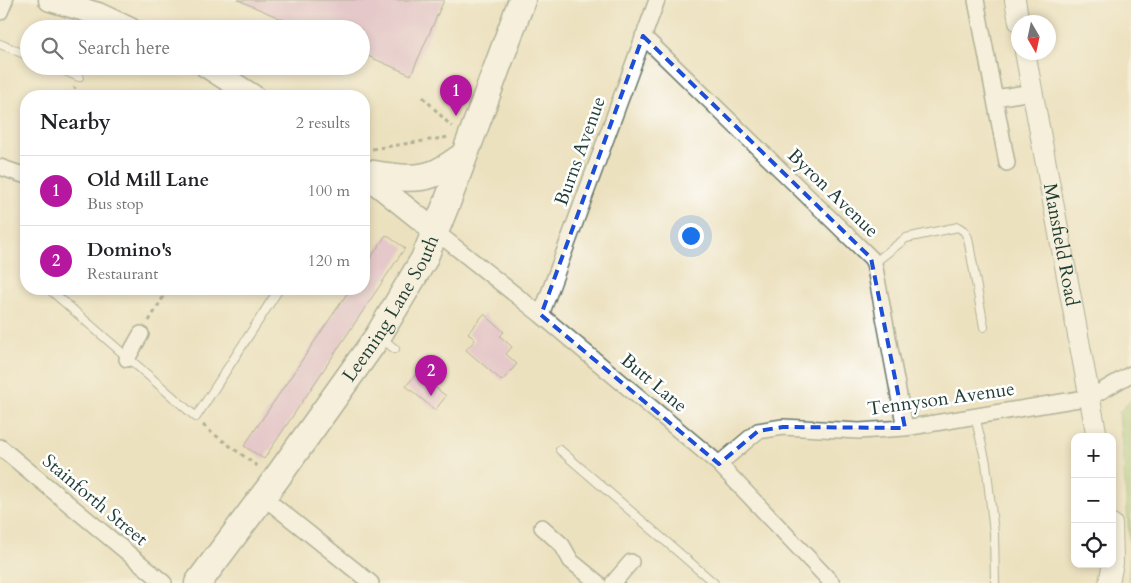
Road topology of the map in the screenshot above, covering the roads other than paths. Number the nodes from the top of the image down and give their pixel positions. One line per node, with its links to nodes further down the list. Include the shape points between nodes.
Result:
1 (5, 0): 7 (street)
2 (50, 0): 9 (main road)
3 (522, 0): 20 (highway, Leeming Lane South)
4 (657, 0): 10 (street, Burns Avenue)
5 (976, 0): 19 (street)
6 (1014, 0): 8 (main road)
7 (0, 12)
8 (1017, 15)
9 (111, 20)
10 (642, 36): 27 (street, Byron Avenue); 30 (street, Burns Avenue)
11 (0, 44): 12 (lane)
12 (20, 52)
13 (1026, 60): 18 (main road, Mansfield Road)
14 (74, 75): 16 (lane)
15 (220, 75): 17 (main road)
16 (79, 77)
17 (244, 90)
18 (1032, 92): 19 (street); 35 (main road, Mansfield Road)
19 (995, 98): 21 (street)
20 (458, 141): 22 (highway, via 442,170 422,176 409,178); 26 (highway, Leeming Lane South)
21 (1007, 163)
22 (370, 166)
23 (0, 167): 25 (street)
24 (370, 169): 26 (main road)
25 (20, 174)
26 (435, 231): 30 (street, Butt Lane); 42 (highway, Leeming Lane South, via 386,342)
27 (874, 263): 31 (lane, via 906,238 958,227 968,238); 37 (street, Byron Avenue)
28 (56, 295): 33 (lane)
29 (275, 295): 33 (lane, via 196,417)
30 (541, 315): 41 (street, Butt Lane)
31 (984, 327)
32 (142, 334): 33 (street)
33 (127, 359)
34 (1131, 374): 35 (street)
35 (1091, 397): 36 (street, Tennyson Avenue); 38 (main road, Mansfield Road)
36 (975, 416): 37 (street, Tennyson Avenue); 53 (lane, via 986,463 994,534)
37 (905, 428): 41 (street, Tennyson Avenue, via 859,431 783,427 758,431)
38 (1097, 433)
39 (0, 447): 46 (street, Stainforth Street)
40 (560, 450): 51 (lane)
41 (719, 464): 52 (street, Butt Lane)
42 (269, 488): 47 (highway, Leeming Lane South); 48 (street)
43 (542, 527): 49 (street, via 562,545 571,561)
44 (631, 562): 50 (street)
45 (1111, 568): 54 (main road)
46 (164, 583)
47 (198, 583)
48 (371, 583)
49 (598, 583)
50 (614, 583)
51 (714, 583)
52 (832, 583)
53 (995, 583)
54 (1109, 583)

